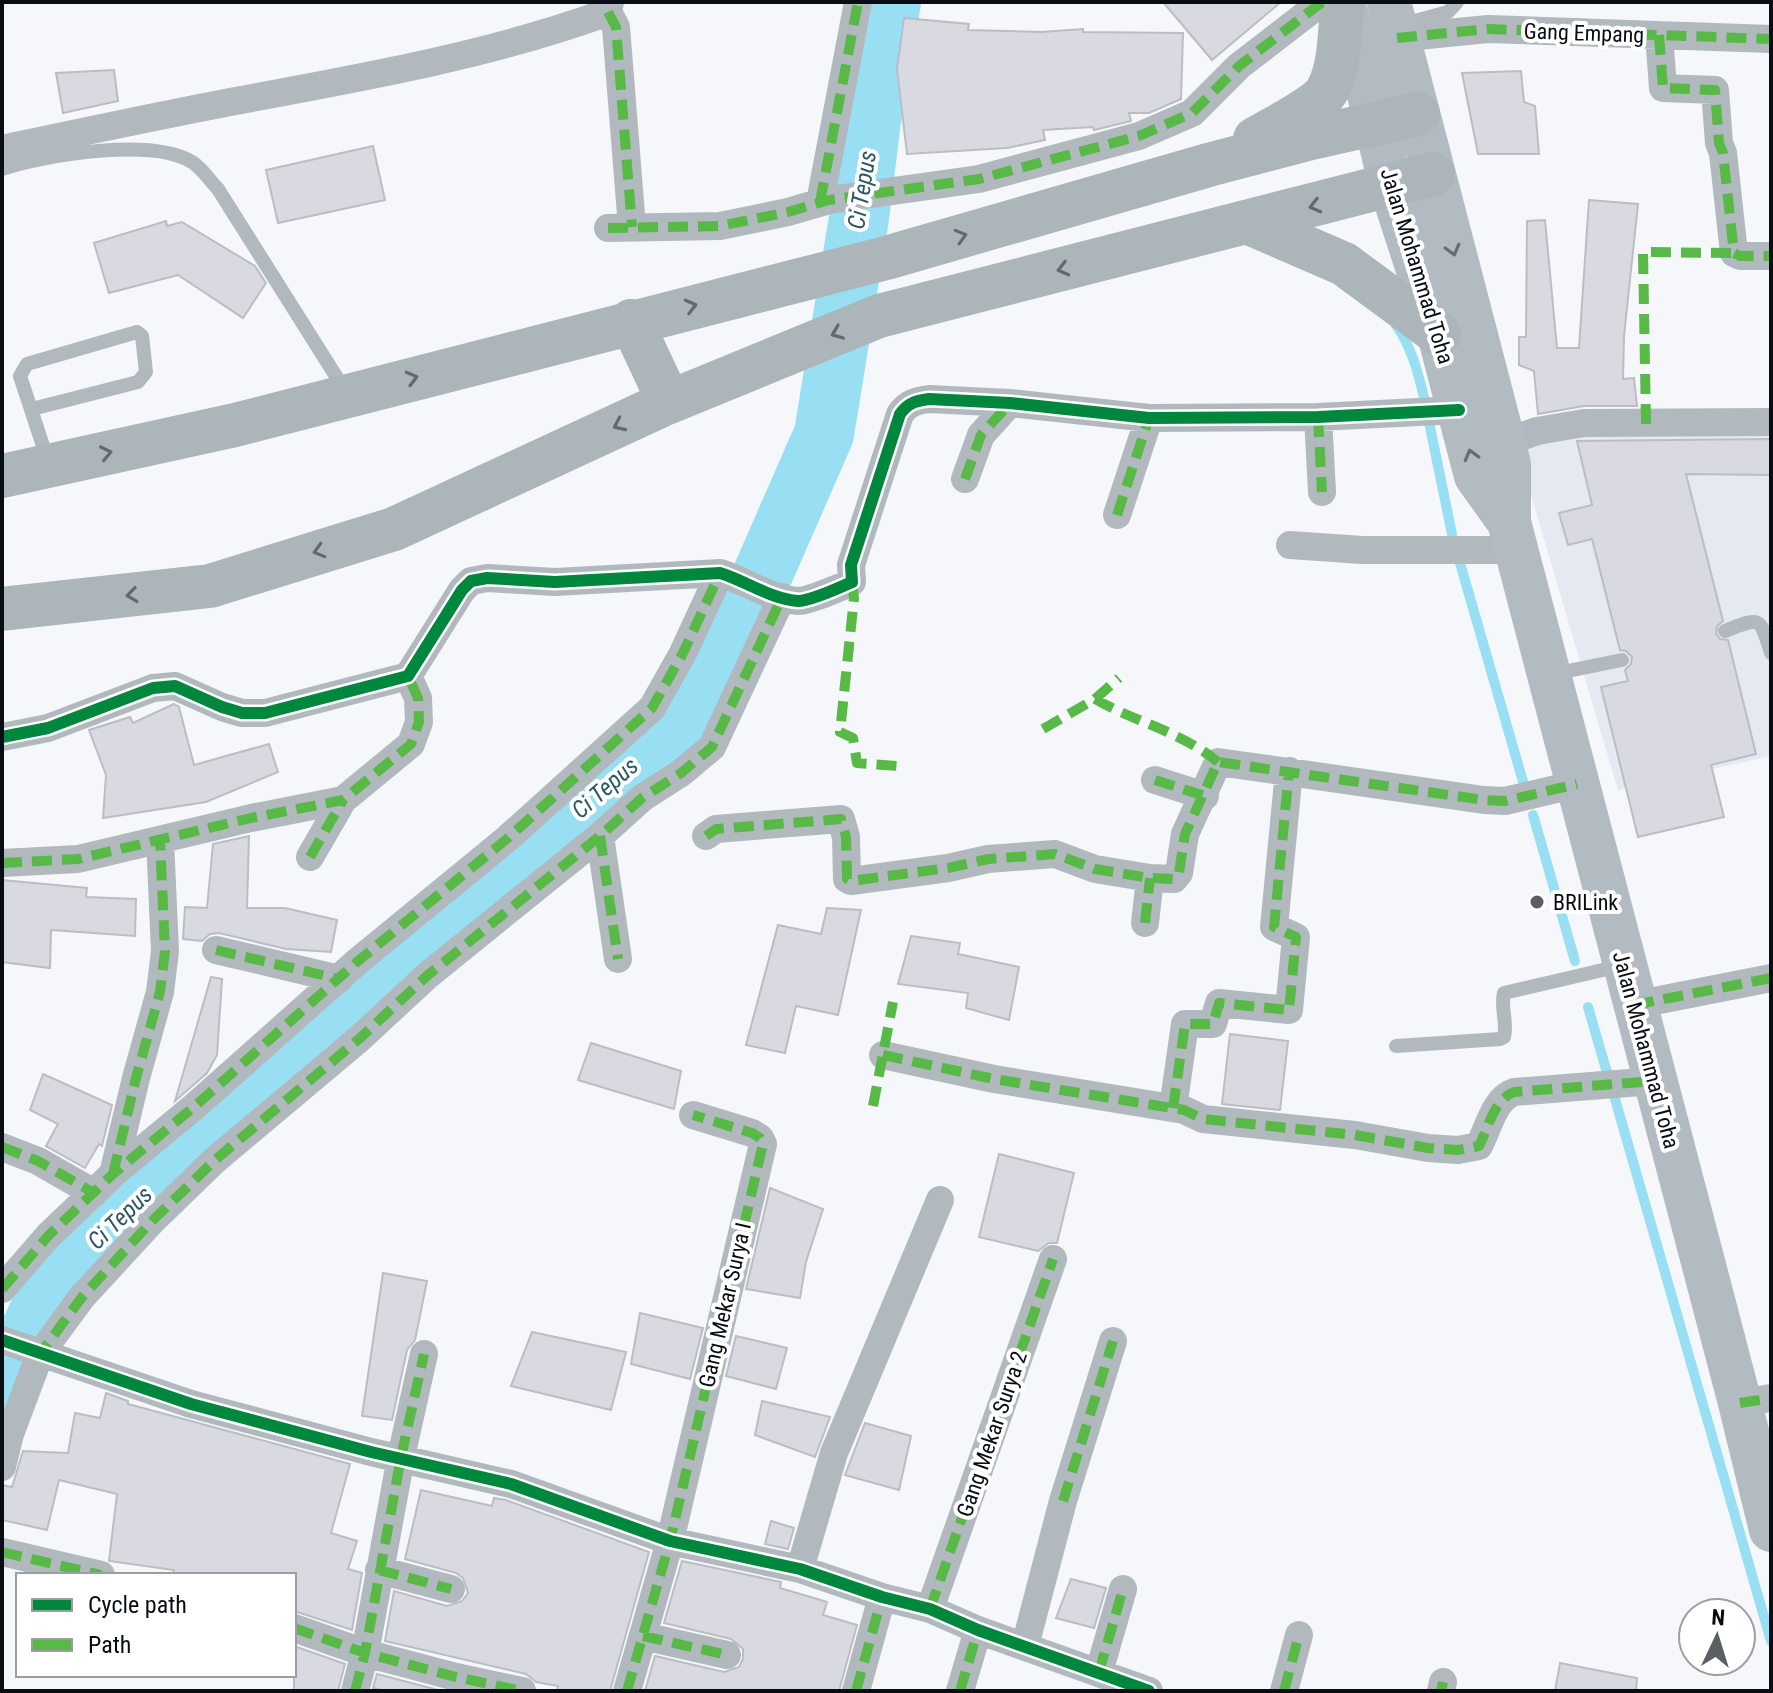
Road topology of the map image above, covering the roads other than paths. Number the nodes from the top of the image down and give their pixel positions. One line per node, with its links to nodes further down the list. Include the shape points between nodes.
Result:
1 (858, 2): 17 (street)
2 (1322, 2): 17 (street, via 1239,66 1192,113 1139,136 979,179)
3 (1343, 2): 10 (main road, Jalan Mohammad Toha); 13 (highway, via 1327,92)
4 (1457, 2): 6 (lane, via 1448,12)
5 (609, 7): 11 (street, via 518,41); 17 (street, via 616,27 620,228 720,226)
6 (1394, 22): 7 (street, Gang Empang); 9 (main road, Jalan Mohammad Toha)
7 (1659, 35): 8 (street, Gang Empang); 19 (street, via 1663,88 1715,90 1734,253)
8 (1771, 39)
9 (1418, 114): 10 (highway); 15 (main road, Jalan Mohammad Toha)
10 (1376, 124): 13 (highway); 16 (main road, Jalan Mohammad Toha)
11 (89, 141): 12 (street); 14 (lane); 22 (lane, via 166,151 194,163 218,189)
12 (2, 149)
13 (1212, 164): 20 (highway, one-way to 13, via 886,258)
14 (2, 169)
15 (1433, 174): 16 (highway); 30 (main road, Jalan Mohammad Toha, one-way to 30)
16 (1391, 187): 18 (highway, one-way to 18); 21 (main road, Jalan Mohammad Toha)
17 (824, 201)
18 (1247, 222): 21 (highway, via 1344,264); 23 (highway, one-way to 23, via 879,316)
19 (1771, 256)
20 (631, 321): 22 (highway, one-way to 20); 23 (highway)
21 (1439, 334): 26 (main road, Jalan Mohammad Toha)
22 (348, 395): 31 (highway, one-way to 22)
23 (669, 402): 40 (highway, one-way to 40, via 394,529 210,586)
24 (1010, 403): 28 (street); 33 (street, via 981,435); 39 (street, via 929,399 907,405 851,565 852,582 801,601)
25 (32, 409): 25 (lane, via 138,382 147,368 142,336 137,332 27,364 20,376); 31 (lane)
26 (1459, 410): 27 (street); 36 (main road, Jalan Mohammad Toha, one-way to 26, via 1476,476)
27 (1318, 417): 28 (street); 34 (street)
28 (1149, 418): 35 (street)
29 (1771, 422): 30 (street, via 1584,423)
30 (1504, 443): 36 (main road, Jalan Mohammad Toha)
31 (49, 465): 32 (highway)
32 (2, 476)
33 (965, 479)
34 (1322, 492)
35 (1117, 515)
36 (1513, 536): 37 (street, via 1362,550); 44 (main road, Jalan Mohammad Toha)
37 (1290, 545)
38 (728, 575): 39 (street); 45 (street, via 471,581); 62 (street, via 652,708 508,838)
39 (778, 596): 52 (street, via 712,747)
40 (2, 609)
41 (1725, 631): 42 (lane, via 1757,622)
42 (1771, 653)
43 (1622, 660): 44 (lane)
44 (1549, 675): 49 (main road, Jalan Mohammad Toha)
45 (408, 676): 46 (street, via 265,713 242,713 175,686 153,688 48,728); 51 (street, via 418,698 419,722 411,744)
46 (2, 737)
47 (1289, 771): 49 (street, via 1505,801); 50 (street, via 1218,762); 67 (street, via 1274,927 1296,937 1289,1010 1219,1003 1213,1024 1185,1024)
48 (1155, 780): 50 (street)
49 (1577, 784): 63 (main road, Jalan Mohammad Toha)
50 (1205, 796): 57 (street, via 1185,834 1179,873 1174,879)
51 (343, 800): 54 (street); 55 (street)
52 (600, 836): 60 (street); 75 (street, via 428,975 215,1160 82,1297)
53 (706, 836): 57 (street, via 716,829 841,819 851,881 1055,854 1095,869)
54 (160, 840): 56 (street, via 78,859); 70 (street, via 165,951 160,992)
55 (310, 857)
56 (2, 863)
57 (1150, 878): 58 (street)
58 (1145, 923)
59 (216, 950): 62 (street)
60 (618, 959)
61 (1771, 978): 63 (street)
62 (339, 979): 70 (street)
63 (1629, 985): 64 (lane, via 1504,993 1506,1030 1500,1039); 66 (main road, Jalan Mohammad Toha)
64 (1396, 1046)
65 (883, 1055): 67 (street)
66 (1625, 1082): 67 (street, via 1507,1094 1479,1146 1458,1150 1203,1119); 77 (main road, Jalan Mohammad Toha)
67 (1173, 1108)
68 (693, 1115): 81 (street, Gang Mekar Surya I, via 752,1133 763,1144)
69 (2, 1147): 70 (street)
70 (104, 1183): 73 (street)
71 (940, 1200): 83 (street, via 834,1453)
72 (1053, 1259): 89 (street, Gang Mekar Surya 2)
73 (2, 1289)
74 (1113, 1341): 94 (street)
75 (22, 1347): 78 (street, via 191,1404); 79 (street)
76 (424, 1354): 78 (street)
77 (1756, 1401): 80 (main road, Jalan Mohammad Toha)
78 (401, 1457): 81 (street, via 511,1484); 84 (street)
79 (2, 1467)
80 (1771, 1530)
81 (670, 1541): 83 (street); 93 (street)
82 (2, 1552): 85 (street)
83 (800, 1569): 88 (street)
84 (379, 1570): 86 (street); 95 (street)
85 (92, 1573)
86 (451, 1589)
87 (1123, 1589): 97 (street)
88 (882, 1597): 89 (street); 101 (street)
89 (930, 1609): 91 (street)
90 (296, 1629): 95 (street)
91 (978, 1630): 94 (street); 102 (street)
92 (1299, 1635): 104 (street)
93 (643, 1636): 96 (street); 100 (street)
94 (1025, 1646): 97 (street)
95 (365, 1653): 98 (street); 99 (street)
96 (727, 1655)
97 (1110, 1681): 103 (street)
98 (355, 1691)
99 (522, 1691)
100 (627, 1691)
101 (856, 1691)
102 (960, 1691)
103 (1149, 1691)
104 (1284, 1691)

